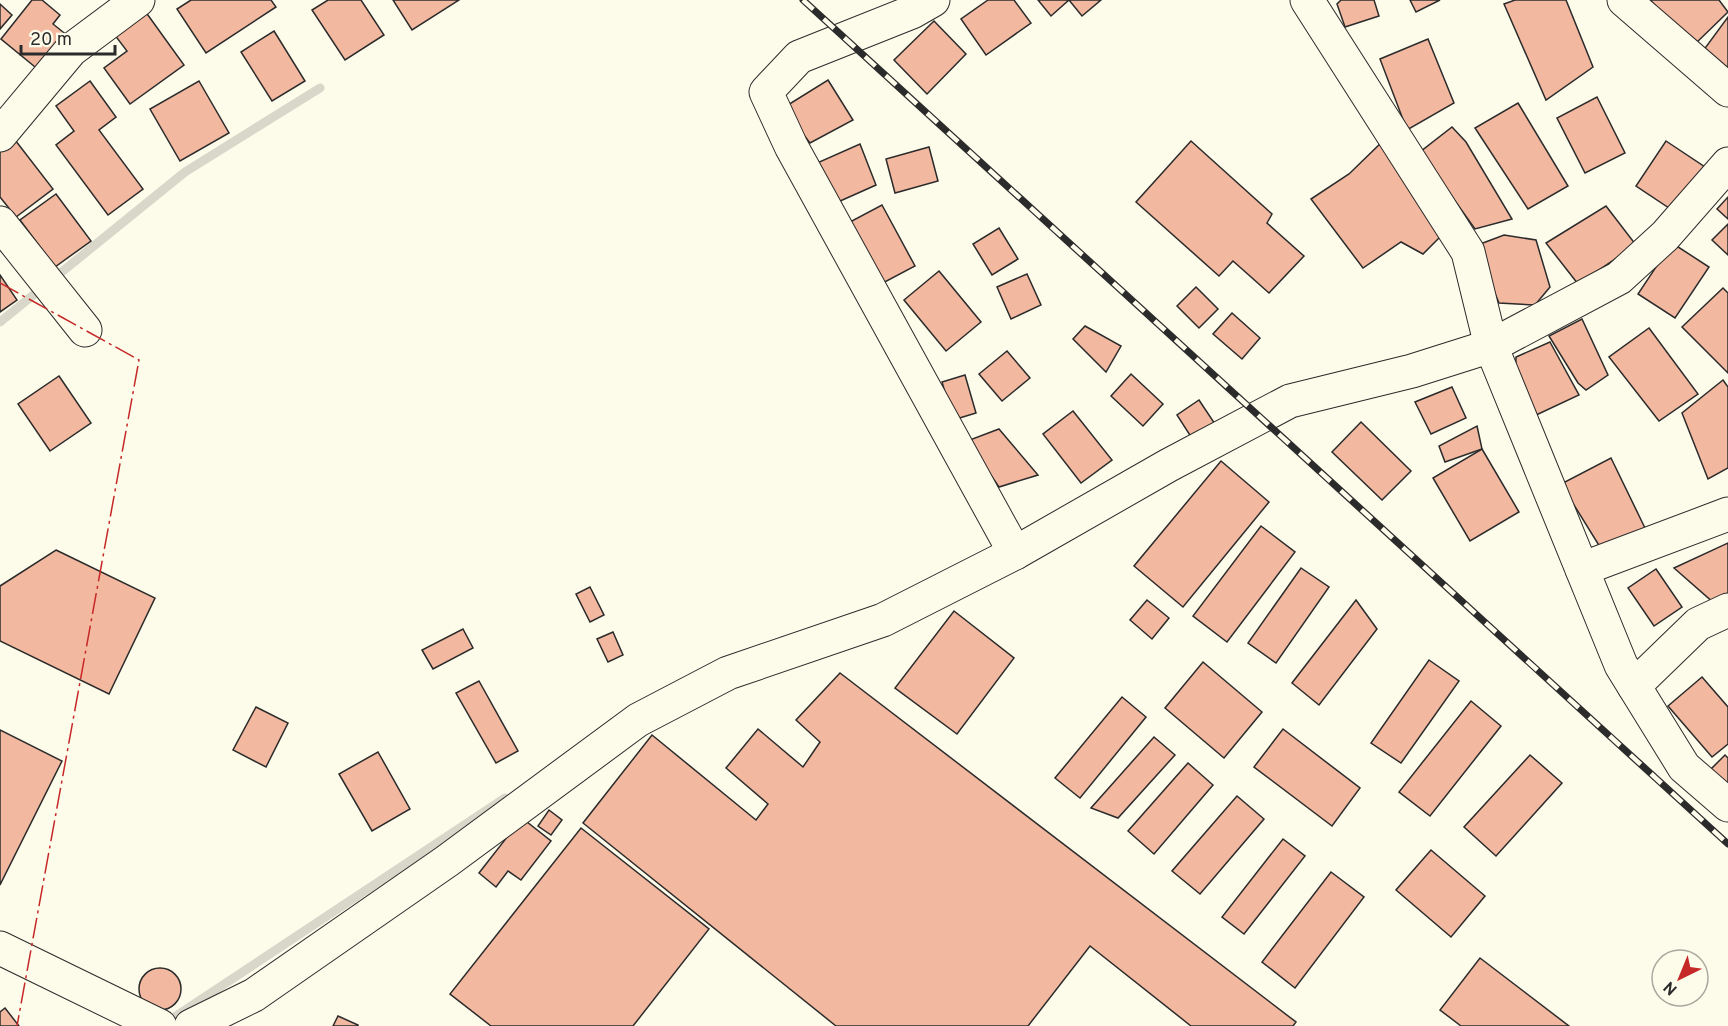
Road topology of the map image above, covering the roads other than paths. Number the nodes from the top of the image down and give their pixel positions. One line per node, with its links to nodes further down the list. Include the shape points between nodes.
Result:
1 (138, 0): 6 (main road, via 71,50)
2 (933, 0): 12 (main road, via 799,57 766,92 791,146)
3 (1307, 0): 10 (main road, via 1468,252)
4 (1624, 0): 5 (main road)
5 (1728, 90)
6 (0, 135)
7 (1728, 164): 10 (main road, via 1665,236 1619,278)
8 (0, 223): 9 (main road)
9 (85, 330)
10 (1491, 346): 12 (main road, via 1412,371 1290,401); 13 (main road)
11 (1728, 513): 13 (main road)
12 (1015, 553): 19 (main road, via 883,620 728,673 638,720 447,861 254,995)
13 (1582, 569): 15 (main road, via 1621,665)
14 (1728, 610): 15 (main road, via 1698,624)
15 (1634, 686): 16 (main road, via 1684,767)
16 (1728, 805)
17 (0, 948): 18 (main road)
18 (160, 1026)
19 (191, 1026)

